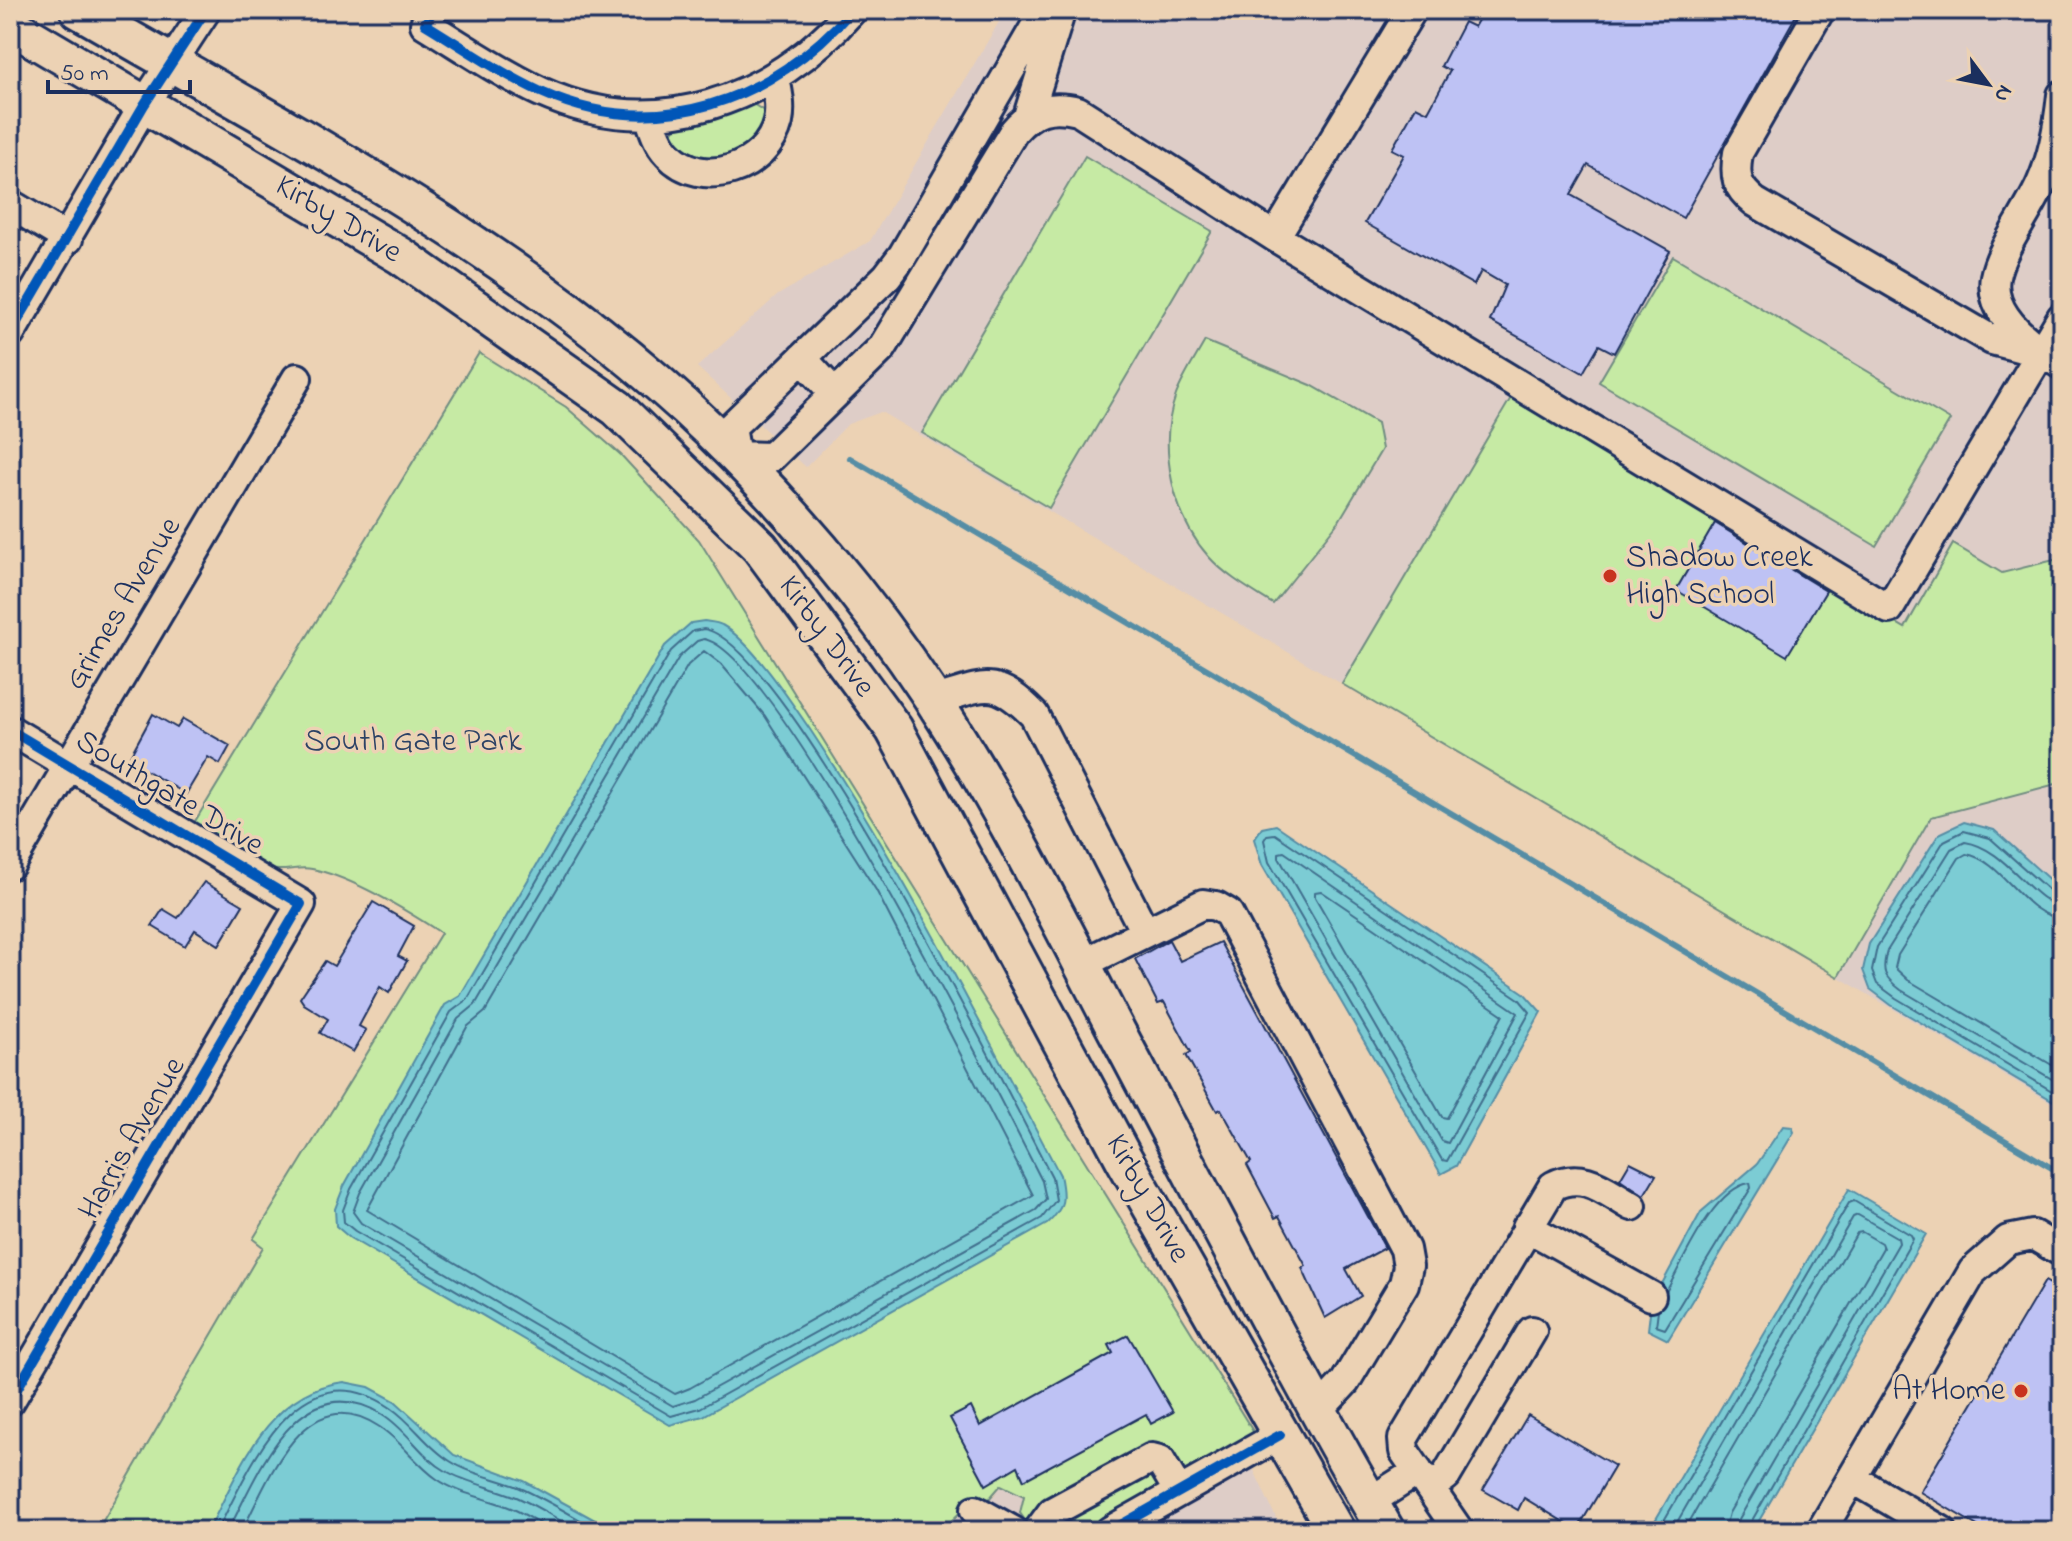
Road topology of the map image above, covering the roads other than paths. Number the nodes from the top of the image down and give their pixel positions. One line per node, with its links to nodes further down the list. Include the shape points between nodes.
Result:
1 (79, 10): 10 (main road, Kirby Drive)
2 (206, 10): 10 (street)
3 (852, 10): 11 (street, via 829,36)
4 (1045, 10): 21 (street, via 903,255)
5 (1061, 10): 14 (street)
6 (1412, 10): 17 (street)
7 (1820, 10): 22 (street, via 1738,153 1739,189 1992,340)
8 (429, 17): 15 (street, via 543,93 600,109)
9 (10, 25): 13 (main road, Kirby Drive)
10 (171, 63): 13 (street); 25 (main road, Kirby Drive, via 536,284 649,374)
11 (775, 78): 15 (street, via 722,103); 15 (street, via 779,112 774,133 751,159 727,172 701,172 677,162 661,144)
12 (2062, 95): 22 (street, via 2043,180 1995,278 1997,300 2008,321)
13 (144, 105): 18 (street); 26 (main road, Kirby Drive, via 401,256 617,408)
14 (1029, 113): 17 (street, via 1059,106 1078,111); 24 (street, via 901,321 882,348)
15 (649, 115)
16 (10, 204): 18 (street)
17 (1275, 237): 22 (street, via 1889,609)
18 (68, 239): 20 (street)
19 (2062, 317): 22 (street)
20 (10, 334)
21 (802, 358): 24 (street); 25 (street, via 731,427)
22 (2052, 359)
23 (297, 378): 29 (street, Grimes Avenue)
24 (835, 394): 25 (street, via 771,457)
25 (736, 456): 26 (main road); 27 (main road, Kirby Drive, via 847,581)
26 (701, 489): 41 (main road, Kirby Drive, via 760,547 894,729 1124,1159)
27 (933, 701): 32 (street, via 986,685 1009,690 1034,715); 33 (main road, Kirby Drive)
28 (10, 730): 29 (street, Southgate Drive)
29 (69, 765): 30 (street, Grimes Avenue); 31 (street, Southgate Drive)
30 (10, 865)
31 (301, 904): 39 (street, Harris Avenue)
32 (1145, 932): 33 (street); 40 (street, via 1203,904 1228,913 1405,1249 1404,1284 1345,1382)
33 (1082, 964): 40 (main road, Kirby Drive)
34 (1632, 1206): 35 (street, via 1582,1177 1567,1178 1553,1186)
35 (1527, 1227): 37 (street); 43 (street, via 1403,1439 1404,1451)
36 (2062, 1252): 42 (street, via 2033,1235 2008,1240 1973,1271)
37 (1651, 1296)
38 (1532, 1331): 43 (street, via 1446,1476)
39 (10, 1401)
40 (1317, 1412): 41 (main road); 46 (main road, Kirby Drive)
41 (1280, 1435): 44 (street); 50 (main road, Kirby Drive)
42 (1852, 1478): 52 (street); 53 (street)
43 (1424, 1480): 46 (street); 51 (street)
44 (1179, 1492): 48 (street, via 1160,1460 1152,1458 1052,1512); 49 (street)
45 (975, 1510): 47 (street)
46 (1378, 1516)
47 (1004, 1529)
48 (1038, 1531)
49 (1110, 1531)
50 (1336, 1531)
51 (1459, 1531)
52 (1821, 1531)
53 (1942, 1531)

